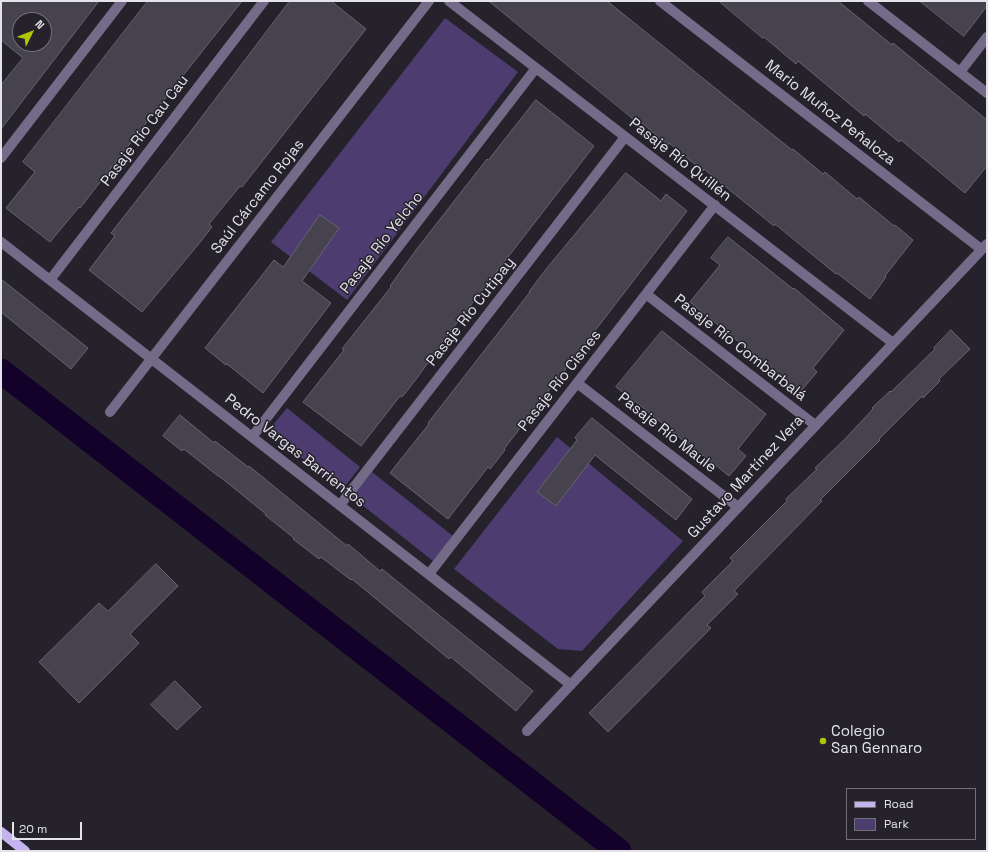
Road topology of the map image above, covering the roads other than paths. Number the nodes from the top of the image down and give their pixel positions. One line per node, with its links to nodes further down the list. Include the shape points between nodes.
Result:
1 (122, 1): 12 (street)
2 (264, 1): 16 (street, Pasaje Río Cau Cau)
3 (429, 1): 19 (street, Saúl Cárcamo Rojas)
4 (449, 1): 8 (street, Pasaje Río Quillén)
5 (660, 1): 15 (street, Mario Muñoz Peñaloza)
6 (871, 2): 9 (street)
7 (987, 37): 9 (street)
8 (536, 68): 11 (street, Pasaje Río Quillén); 23 (street, Pasaje Río Yelcho)
9 (960, 72): 10 (street)
10 (987, 93)
11 (625, 136): 13 (street, Pasaje Río Quillén); 24 (street, Pasaje Río Cutipay)
12 (1, 158)
13 (715, 205): 17 (street, Pasaje Río Cisnes); 18 (street, Pasaje Río Quillén)
14 (1, 242): 16 (street, Pedro Vargas Barrientos)
15 (984, 247): 18 (street, Gustavo Martínez Vera)
16 (50, 280): 19 (street, Pedro Vargas Barrientos)
17 (646, 294): 20 (street, Pasaje Río Cisnes); 22 (street, Pasaje Río Combarbalá)
18 (893, 343): 22 (street, Gustavo Martínez Vera)
19 (151, 359): 21 (street, Saúl Cárcamo Rojas); 23 (street, Pedro Vargas Barrientos)
20 (577, 383): 25 (street, Pasaje Río Maule); 26 (street, Pasaje Río Cisnes)
21 (110, 412)
22 (815, 425): 25 (street, Gustavo Martínez Vera)
23 (252, 437): 24 (street, Pedro Vargas Barrientos)
24 (340, 505): 26 (street, Pedro Vargas Barrientos)
25 (738, 507): 27 (street, Gustavo Martínez Vera)
26 (429, 574): 27 (street, Pedro Vargas Barrientos)
27 (571, 684): 28 (street, Gustavo Martínez Vera)
28 (527, 731)
29 (1, 832): 30 (main road)
30 (25, 851)

